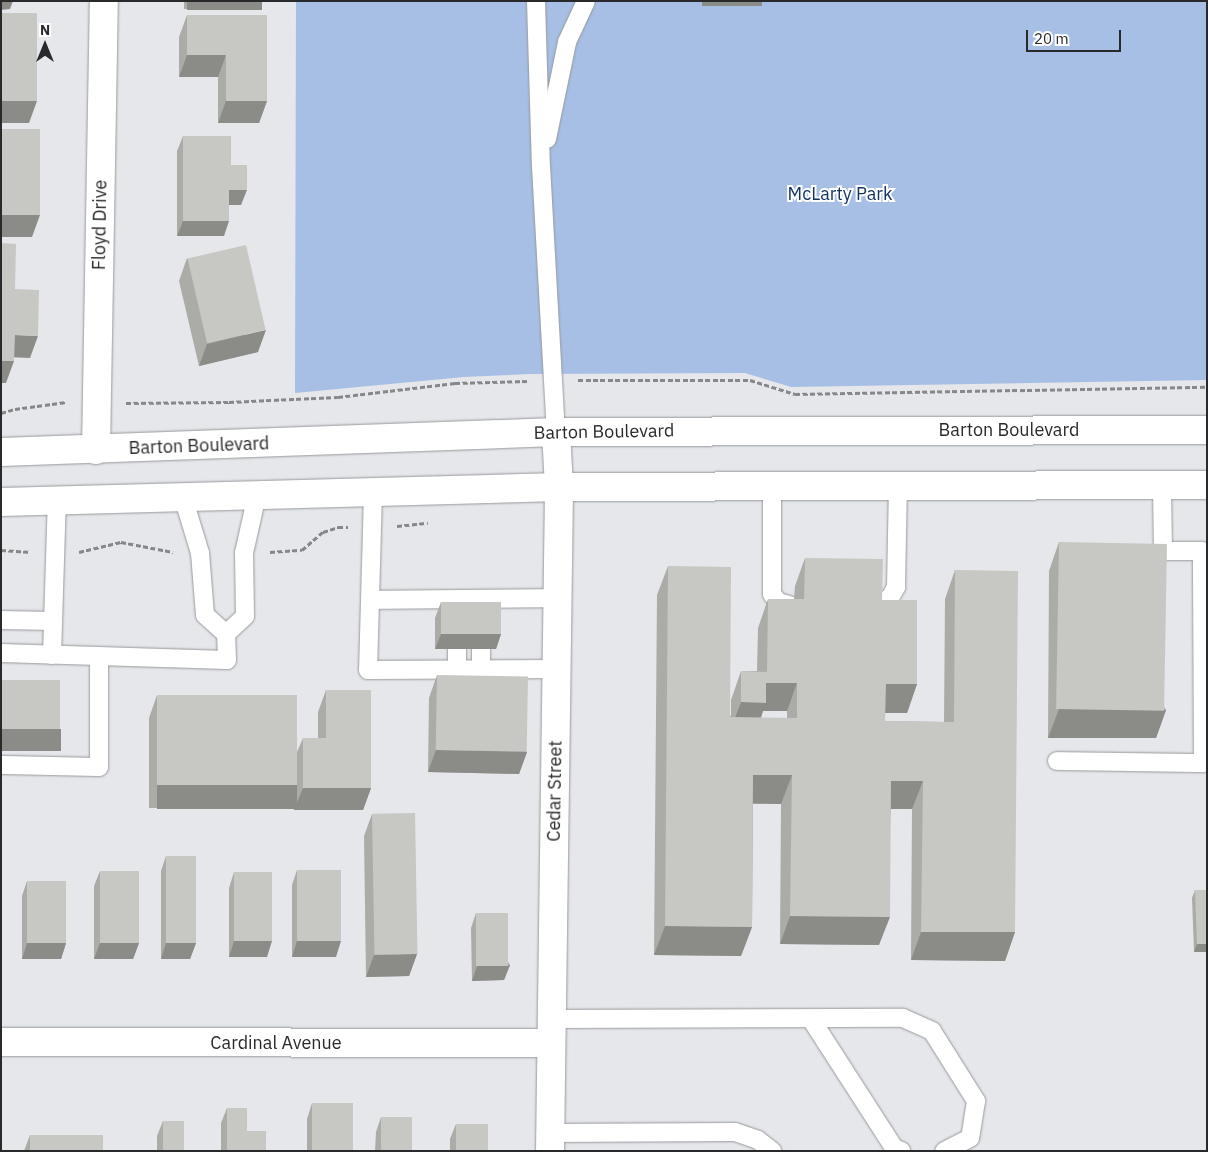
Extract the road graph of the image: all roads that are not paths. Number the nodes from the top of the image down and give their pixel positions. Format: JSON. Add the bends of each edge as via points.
{"nodes":[{"id":1,"x":104,"y":1,"type":"edge"},
{"id":2,"x":536,"y":1,"type":"edge"},
{"id":3,"x":586,"y":1,"type":"edge"},
{"id":4,"x":541,"y":166,"type":"junction"},
{"id":5,"x":1207,"y":430,"type":"edge"},
{"id":6,"x":556,"y":432,"type":"junction"},
{"id":7,"x":96,"y":450,"type":"junction"},
{"id":8,"x":1,"y":452,"type":"edge"},
{"id":9,"x":1162,"y":485,"type":"junction"},
{"id":10,"x":1207,"y":485,"type":"edge"},
{"id":11,"x":898,"y":486,"type":"junction"},
{"id":12,"x":559,"y":487,"type":"junction"},
{"id":13,"x":772,"y":487,"type":"junction"},
{"id":14,"x":373,"y":492,"type":"junction"},
{"id":15,"x":257,"y":495,"type":"junction"},
{"id":16,"x":183,"y":497,"type":"junction"},
{"id":17,"x":57,"y":500,"type":"junction"},
{"id":18,"x":1,"y":502,"type":"edge"},
{"id":19,"x":558,"y":598,"type":"junction"},
{"id":20,"x":456,"y":599,"type":"junction"},
{"id":21,"x":480,"y":599,"type":"junction"},
{"id":22,"x":370,"y":600,"type":"junction"},
{"id":23,"x":794,"y":608,"type":"edge"},
{"id":24,"x":872,"y":608,"type":"edge"},
{"id":25,"x":456,"y":618,"type":"edge"},
{"id":26,"x":480,"y":618,"type":"edge"},
{"id":27,"x":1,"y":620,"type":"edge"},
{"id":28,"x":53,"y":621,"type":"junction"},
{"id":29,"x":226,"y":634,"type":"junction"},
{"id":30,"x":457,"y":649,"type":"edge"},
{"id":31,"x":480,"y":649,"type":"edge"},
{"id":32,"x":1,"y":653,"type":"edge"},
{"id":33,"x":52,"y":655,"type":"junction"},
{"id":34,"x":100,"y":656,"type":"junction"},
{"id":35,"x":457,"y":670,"type":"junction"},
{"id":36,"x":481,"y":670,"type":"junction"},
{"id":37,"x":556,"y":670,"type":"junction"},
{"id":38,"x":1058,"y":761,"type":"dead end"},
{"id":39,"x":1,"y":765,"type":"edge"},
{"id":40,"x":811,"y":1018,"type":"junction"},
{"id":41,"x":551,"y":1031,"type":"junction"},
{"id":42,"x":1,"y":1042,"type":"edge"},
{"id":43,"x":550,"y":1142,"type":"edge"},
{"id":44,"x":772,"y":1151,"type":"edge"},
{"id":45,"x":901,"y":1151,"type":"edge"},
{"id":46,"x":944,"y":1151,"type":"edge"}],
"edges":[{"from":1,"to":7,"type":"main road","name":"Floyd Drive"},
{"from":2,"to":4,"type":"lane"},
{"from":3,"to":4,"type":"lane","via":[[567,42]]},
{"from":4,"to":6,"type":"lane"},
{"from":5,"to":6,"type":"main road","name":"Barton Boulevard"},
{"from":6,"to":7,"type":"main road","name":"Barton Boulevard"},
{"from":6,"to":12,"type":"main road","name":"Cedar Street"},
{"from":7,"to":8,"type":"main road","name":"Barton Boulevard"},
{"from":9,"to":10,"type":"main road"},
{"from":9,"to":11,"type":"main road"},
{"from":9,"to":38,"type":"lane","via":[[1163,551],[1202,551],[1203,763]]},
{"from":11,"to":13,"type":"main road"},
{"from":11,"to":24,"type":"lane","via":[[896,587],[890,598]]},
{"from":12,"to":13,"type":"main road"},
{"from":12,"to":14,"type":"main road"},
{"from":12,"to":19,"type":"main road","name":"Cedar Street"},
{"from":13,"to":23,"type":"lane","via":[[772,594],[778,602]]},
{"from":14,"to":15,"type":"main road"},
{"from":14,"to":22,"type":"lane"},
{"from":15,"to":16,"type":"main road"},
{"from":15,"to":29,"type":"lane","via":[[244,553],[245,616]]},
{"from":16,"to":17,"type":"main road"},
{"from":16,"to":29,"type":"lane","via":[[200,553],[205,615]]},
{"from":17,"to":18,"type":"main road"},
{"from":17,"to":28,"type":"lane"},
{"from":19,"to":21,"type":"lane"},
{"from":19,"to":37,"type":"main road","name":"Cedar Street"},
{"from":20,"to":21,"type":"lane"},
{"from":20,"to":22,"type":"lane"},
{"from":20,"to":25,"type":"lane"},
{"from":21,"to":26,"type":"lane"},
{"from":22,"to":35,"type":"lane","via":[[368,670]]},
{"from":27,"to":28,"type":"lane"},
{"from":28,"to":33,"type":"lane"},
{"from":29,"to":34,"type":"lane","via":[[227,660]]},
{"from":30,"to":35,"type":"lane"},
{"from":31,"to":36,"type":"lane"},
{"from":32,"to":33,"type":"lane"},
{"from":33,"to":34,"type":"lane"},
{"from":34,"to":39,"type":"lane","via":[[99,767]]},
{"from":35,"to":36,"type":"lane"},
{"from":36,"to":37,"type":"lane"},
{"from":37,"to":41,"type":"main road","name":"Cedar Street"},
{"from":40,"to":41,"type":"lane"},
{"from":40,"to":45,"type":"lane","via":[[894,1148]]},
{"from":40,"to":46,"type":"lane","via":[[903,1018],[932,1031],[976,1101],[970,1138]]},
{"from":41,"to":42,"type":"main road","name":"Cardinal Avenue"},
{"from":41,"to":43,"type":"main road","name":"Cedar Street"},
{"from":43,"to":44,"type":"lane","via":[[736,1132],[758,1140]]}]}
